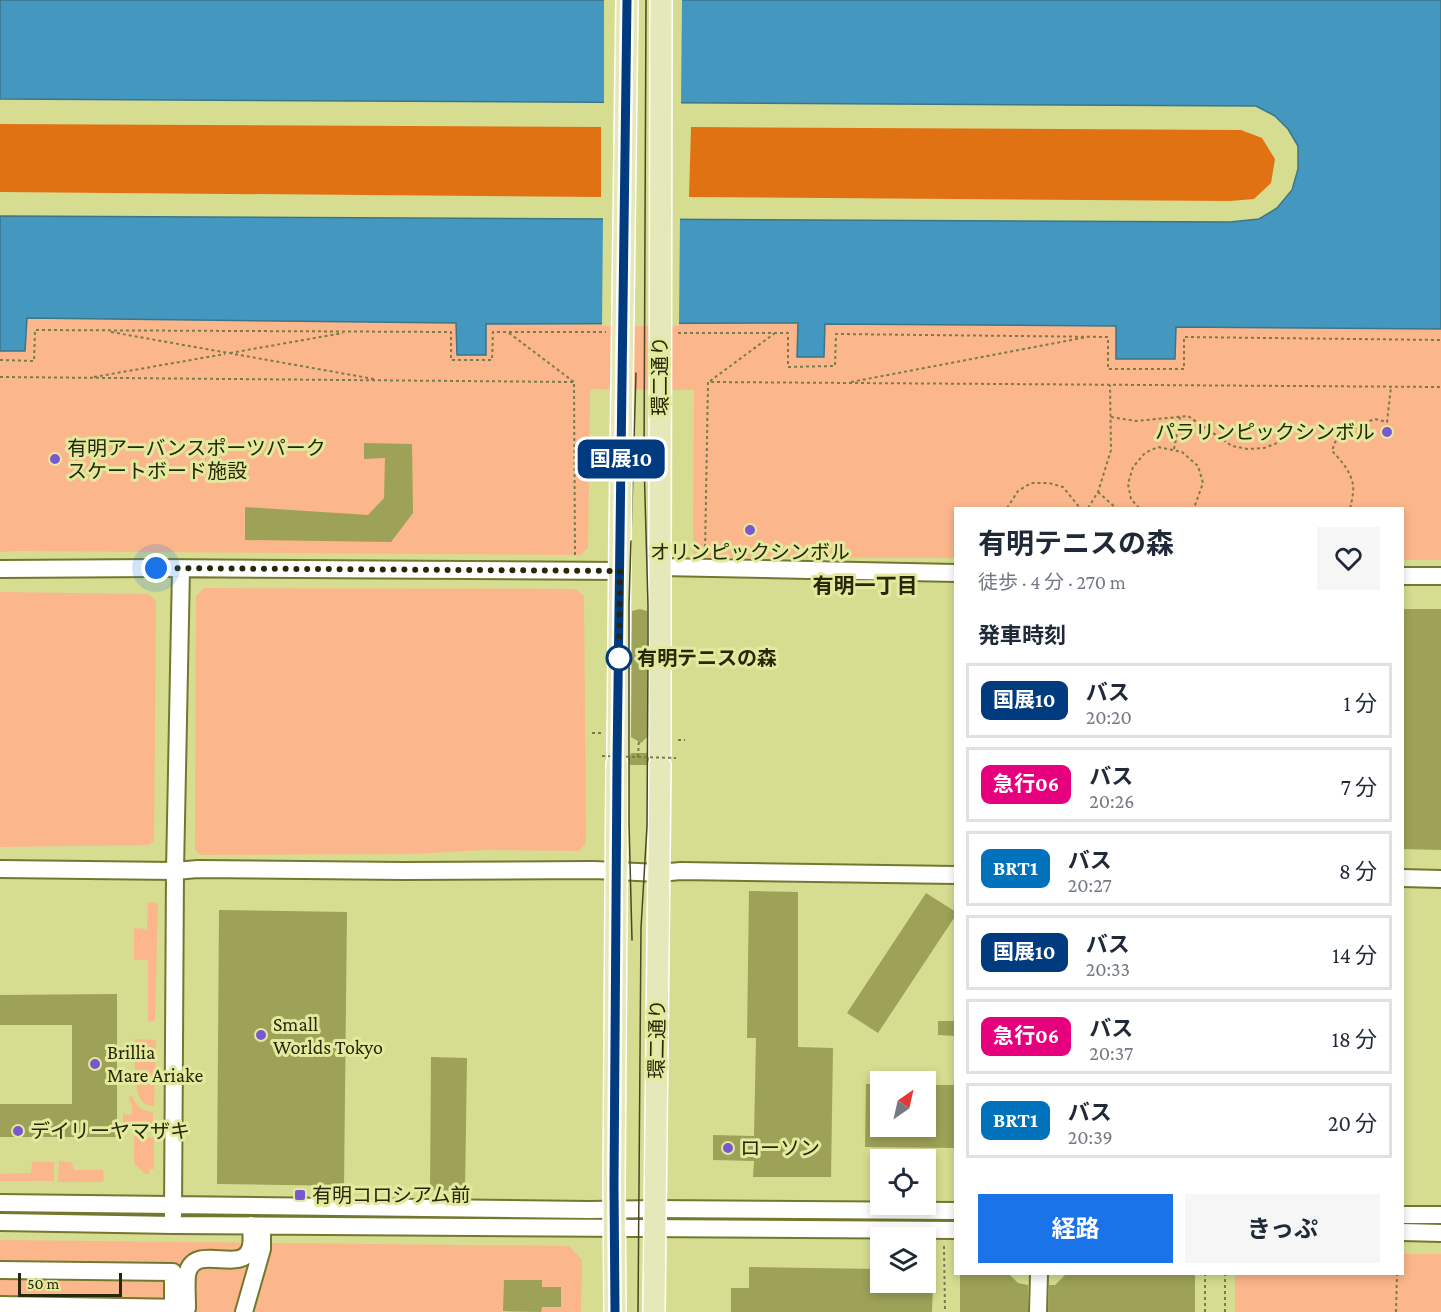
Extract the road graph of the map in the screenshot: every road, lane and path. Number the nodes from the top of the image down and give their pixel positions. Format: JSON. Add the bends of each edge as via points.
{"nodes":[{"id":1,"x":627,"y":0,"type":"edge"},
{"id":2,"x":661,"y":0,"type":"edge"},
{"id":3,"x":103,"y":331,"type":"junction"},
{"id":4,"x":349,"y":332,"type":"junction"},
{"id":5,"x":508,"y":332,"type":"junction"},
{"id":6,"x":612,"y":332,"type":"dead end"},
{"id":7,"x":671,"y":333,"type":"dead end"},
{"id":8,"x":775,"y":333,"type":"junction"},
{"id":9,"x":1093,"y":336,"type":"junction"},
{"id":10,"x":1441,"y":340,"type":"edge"},
{"id":11,"x":228,"y":353,"type":"junction"},
{"id":12,"x":0,"y":360,"type":"edge"},
{"id":13,"x":0,"y":377,"type":"edge"},
{"id":14,"x":87,"y":378,"type":"junction"},
{"id":15,"x":383,"y":381,"type":"junction"},
{"id":16,"x":574,"y":382,"type":"junction"},
{"id":17,"x":708,"y":382,"type":"junction"},
{"id":18,"x":843,"y":383,"type":"junction"},
{"id":19,"x":1110,"y":385,"type":"junction"},
{"id":20,"x":1391,"y":387,"type":"junction"},
{"id":21,"x":1441,"y":387,"type":"edge"},
{"id":22,"x":1111,"y":417,"type":"junction"},
{"id":23,"x":1180,"y":417,"type":"junction"},
{"id":24,"x":1280,"y":442,"type":"dead end"},
{"id":25,"x":1174,"y":450,"type":"junction"},
{"id":26,"x":1098,"y":492,"type":"junction"},
{"id":27,"x":1008,"y":507,"type":"edge"},
{"id":28,"x":1079,"y":507,"type":"edge"},
{"id":29,"x":1089,"y":507,"type":"edge"},
{"id":30,"x":1115,"y":507,"type":"edge"},
{"id":31,"x":1137,"y":507,"type":"edge"},
{"id":32,"x":1194,"y":507,"type":"edge"},
{"id":33,"x":1350,"y":507,"type":"edge"},
{"id":34,"x":575,"y":558,"type":"dead end"},
{"id":35,"x":705,"y":559,"type":"dead end"},
{"id":36,"x":660,"y":567,"type":"junction"},
{"id":37,"x":181,"y":568,"type":"junction"},
{"id":38,"x":0,"y":569,"type":"edge"},
{"id":39,"x":620,"y":571,"type":"junction"},
{"id":40,"x":954,"y":573,"type":"edge"},
{"id":41,"x":1404,"y":576,"type":"edge"},
{"id":42,"x":1441,"y":576,"type":"edge"},
{"id":43,"x":639,"y":739,"type":"dead end"},
{"id":44,"x":619,"y":758,"type":"junction"},
{"id":45,"x":665,"y":759,"type":"junction"},
{"id":46,"x":0,"y":869,"type":"edge"},
{"id":47,"x":175,"y":871,"type":"junction"},
{"id":48,"x":617,"y":871,"type":"junction"},
{"id":49,"x":659,"y":873,"type":"junction"},
{"id":50,"x":954,"y":875,"type":"edge"},
{"id":51,"x":1404,"y":878,"type":"edge"},
{"id":52,"x":1441,"y":879,"type":"edge"},
{"id":53,"x":0,"y":1203,"type":"edge"},
{"id":54,"x":173,"y":1205,"type":"junction"},
{"id":55,"x":954,"y":1211,"type":"edge"},
{"id":56,"x":1404,"y":1215,"type":"edge"},
{"id":57,"x":1441,"y":1215,"type":"edge"},
{"id":58,"x":655,"y":1218,"type":"junction"},
{"id":59,"x":614,"y":1219,"type":"junction"},
{"id":60,"x":0,"y":1222,"type":"edge"},
{"id":61,"x":174,"y":1226,"type":"junction"},
{"id":62,"x":257,"y":1229,"type":"junction"},
{"id":63,"x":954,"y":1230,"type":"edge"},
{"id":64,"x":1404,"y":1232,"type":"edge"},
{"id":65,"x":1441,"y":1233,"type":"edge"},
{"id":66,"x":944,"y":1246,"type":"dead end"},
{"id":67,"x":0,"y":1270,"type":"edge"},
{"id":68,"x":1039,"y":1275,"type":"edge"},
{"id":69,"x":1205,"y":1275,"type":"edge"},
{"id":70,"x":1225,"y":1275,"type":"edge"},
{"id":71,"x":1397,"y":1275,"type":"edge"},
{"id":72,"x":0,"y":1305,"type":"edge"},
{"id":73,"x":173,"y":1308,"type":"junction"},
{"id":74,"x":244,"y":1312,"type":"edge"},
{"id":75,"x":615,"y":1312,"type":"edge"},
{"id":76,"x":654,"y":1312,"type":"edge"},
{"id":77,"x":945,"y":1312,"type":"edge"},
{"id":78,"x":1038,"y":1312,"type":"edge"},
{"id":79,"x":1205,"y":1312,"type":"edge"},
{"id":80,"x":1224,"y":1312,"type":"edge"},
{"id":81,"x":1396,"y":1312,"type":"edge"}],
"edges":[{"from":1,"to":39,"type":"main road","name":"環二通り","bridge":true},
{"from":2,"to":36,"type":"main road","name":"環二通り","bridge":true},
{"from":3,"to":4,"type":"path"},
{"from":3,"to":11,"type":"path"},
{"from":3,"to":12,"type":"path","via":[[35,330],[34,361]]},
{"from":4,"to":5,"type":"path","via":[[451,332],[451,360],[492,360],[493,332]]},
{"from":4,"to":11,"type":"path"},
{"from":5,"to":6,"type":"path"},
{"from":5,"to":16,"type":"path"},
{"from":7,"to":8,"type":"path"},
{"from":8,"to":9,"type":"path","via":[[788,333],[788,367],[835,366],[836,334]]},
{"from":8,"to":17,"type":"path"},
{"from":9,"to":10,"type":"path","via":[[1108,337],[1108,369],[1184,369],[1184,337]]},
{"from":9,"to":18,"type":"path"},
{"from":11,"to":14,"type":"path"},
{"from":11,"to":15,"type":"path"},
{"from":13,"to":14,"type":"path"},
{"from":14,"to":15,"type":"path"},
{"from":15,"to":16,"type":"path"},
{"from":16,"to":34,"type":"path"},
{"from":17,"to":18,"type":"path"},
{"from":17,"to":35,"type":"path"},
{"from":18,"to":19,"type":"path"},
{"from":19,"to":20,"type":"path"},
{"from":19,"to":22,"type":"path"},
{"from":20,"to":21,"type":"path"},
{"from":20,"to":33,"type":"path","via":[[1387,422],[1375,419],[1361,424],[1335,442],[1332,451],[1341,459],[1353,484]]},
{"from":22,"to":23,"type":"path","via":[[1136,421]]},
{"from":22,"to":26,"type":"path","via":[[1111,450]]},
{"from":23,"to":24,"type":"path","via":[[1188,416],[1232,446],[1256,449]]},
{"from":23,"to":25,"type":"path"},
{"from":25,"to":31,"type":"path","via":[[1158,447],[1145,453],[1133,467],[1128,483]]},
{"from":25,"to":32,"type":"path","via":[[1198,466],[1203,483]]},
{"from":26,"to":29,"type":"path"},
{"from":26,"to":30,"type":"path"},
{"from":27,"to":28,"type":"path","via":[[1018,490],[1031,483],[1049,483],[1063,488]]},
{"from":36,"to":40,"type":"street"},
{"from":36,"to":45,"type":"main road","name":"環二通り"},
{"from":37,"to":38,"type":"street"},
{"from":37,"to":39,"type":"street"},
{"from":37,"to":47,"type":"street"},
{"from":39,"to":44,"type":"main road","name":"環二通り"},
{"from":41,"to":42,"type":"street"},
{"from":43,"to":44,"type":"path"},
{"from":44,"to":45,"type":"path","bridge":true},
{"from":44,"to":48,"type":"main road","name":"環二通り"},
{"from":45,"to":49,"type":"main road","name":"環二通り"},
{"from":46,"to":47,"type":"street"},
{"from":47,"to":48,"type":"street"},
{"from":47,"to":54,"type":"street"},
{"from":48,"to":49,"type":"street"},
{"from":48,"to":59,"type":"main road","name":"環二通り"},
{"from":49,"to":50,"type":"street"},
{"from":49,"to":58,"type":"main road","name":"環二通り"},
{"from":51,"to":52,"type":"street"},
{"from":53,"to":54,"type":"street"},
{"from":54,"to":59,"type":"street"},
{"from":54,"to":61,"type":"street"},
{"from":55,"to":58,"type":"street"},
{"from":56,"to":57,"type":"street"},
{"from":58,"to":59,"type":"street"},
{"from":58,"to":63,"type":"street"},
{"from":58,"to":76,"type":"main road","name":"環二通り"},
{"from":59,"to":62,"type":"street"},
{"from":59,"to":75,"type":"main road","name":"環二通り"},
{"from":60,"to":61,"type":"street"},
{"from":61,"to":62,"type":"street"},
{"from":62,"to":73,"type":"street","via":[[246,1255],[234,1260],[204,1258],[190,1267],[188,1308]]},
{"from":62,"to":74,"type":"street","via":[[262,1249]]},
{"from":64,"to":65,"type":"street"},
{"from":66,"to":77,"type":"path"},
{"from":67,"to":73,"type":"street","via":[[173,1272]]},
{"from":68,"to":78,"type":"street"},
{"from":69,"to":79,"type":"path"},
{"from":70,"to":80,"type":"path"},
{"from":71,"to":81,"type":"path"},
{"from":72,"to":73,"type":"street"}]}
